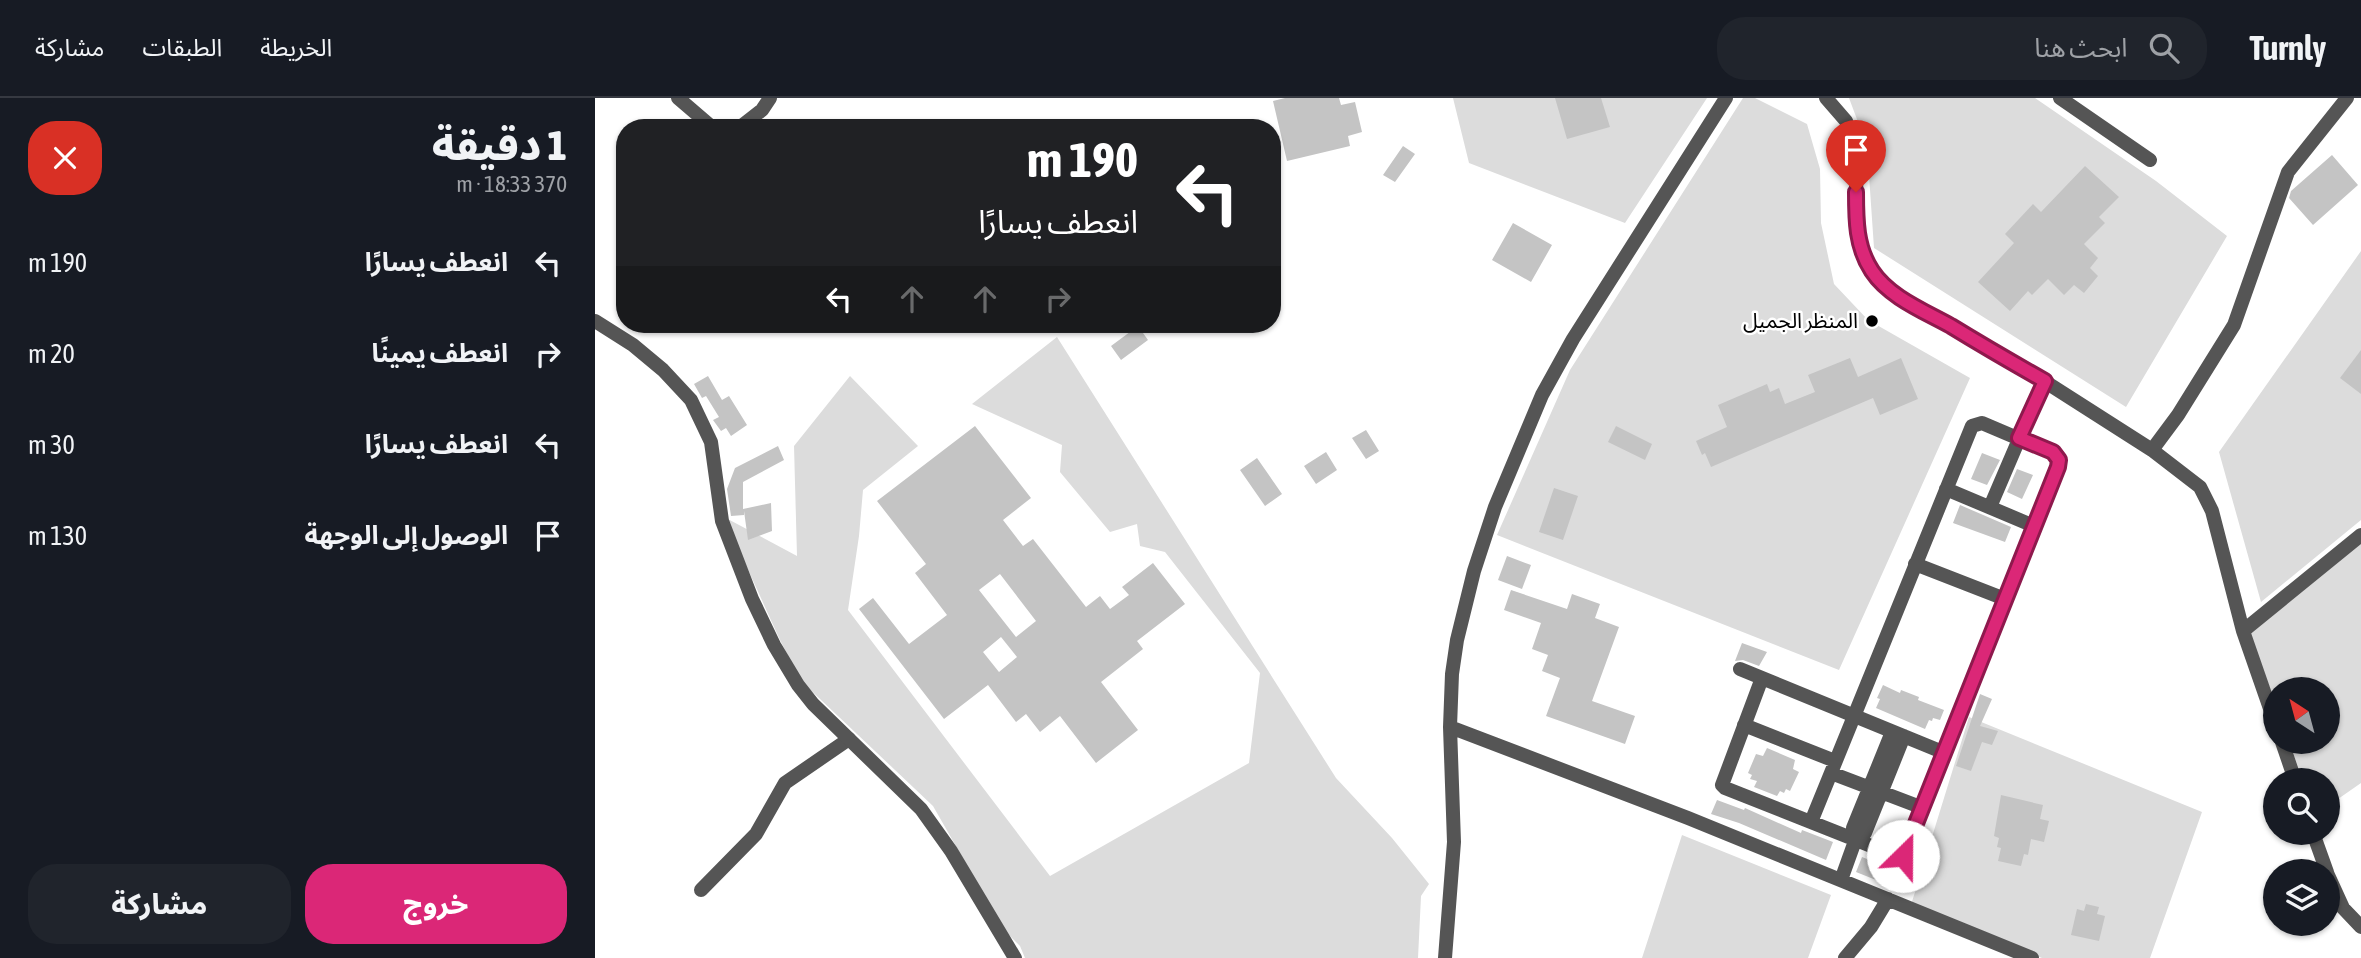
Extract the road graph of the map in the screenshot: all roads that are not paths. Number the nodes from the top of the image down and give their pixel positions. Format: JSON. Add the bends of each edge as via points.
{"nodes":[{"id":1,"x":678,"y":98,"type":"edge"},
{"id":2,"x":770,"y":98,"type":"edge"},
{"id":3,"x":1726,"y":98,"type":"edge"},
{"id":4,"x":1826,"y":98,"type":"edge"},
{"id":5,"x":2060,"y":98,"type":"edge"},
{"id":6,"x":2347,"y":98,"type":"edge"},
{"id":7,"x":702,"y":119,"type":"edge"},
{"id":8,"x":750,"y":119,"type":"edge"},
{"id":9,"x":2150,"y":160,"type":"dead end"},
{"id":10,"x":595,"y":321,"type":"edge"},
{"id":11,"x":2045,"y":381,"type":"junction"},
{"id":12,"x":2019,"y":438,"type":"junction"},
{"id":13,"x":2152,"y":450,"type":"junction"},
{"id":14,"x":1946,"y":489,"type":"junction"},
{"id":15,"x":1990,"y":507,"type":"junction"},
{"id":16,"x":2034,"y":526,"type":"junction"},
{"id":17,"x":2361,"y":535,"type":"edge"},
{"id":18,"x":1916,"y":564,"type":"junction"},
{"id":19,"x":2005,"y":598,"type":"junction"},
{"id":20,"x":2243,"y":631,"type":"junction"},
{"id":21,"x":1740,"y":669,"type":"dead end"},
{"id":22,"x":1762,"y":678,"type":"junction"},
{"id":23,"x":2263,"y":688,"type":"edge"},
{"id":24,"x":1854,"y":716,"type":"junction"},
{"id":25,"x":1744,"y":725,"type":"junction"},
{"id":26,"x":1450,"y":727,"type":"junction"},
{"id":27,"x":1898,"y":734,"type":"junction"},
{"id":28,"x":849,"y":739,"type":"junction"},
{"id":29,"x":1945,"y":753,"type":"junction"},
{"id":30,"x":1833,"y":767,"type":"junction"},
{"id":31,"x":1876,"y":790,"type":"junction"},
{"id":32,"x":1923,"y":808,"type":"junction"},
{"id":33,"x":1811,"y":822,"type":"junction"},
{"id":34,"x":1855,"y":841,"type":"junction"},
{"id":35,"x":1841,"y":880,"type":"junction"},
{"id":36,"x":701,"y":890,"type":"dead end"},
{"id":37,"x":1888,"y":899,"type":"junction"},
{"id":38,"x":2340,"y":901,"type":"edge"},
{"id":39,"x":2361,"y":928,"type":"edge"},
{"id":40,"x":1015,"y":958,"type":"edge"},
{"id":41,"x":1445,"y":958,"type":"edge"},
{"id":42,"x":1845,"y":958,"type":"edge"},
{"id":43,"x":2032,"y":958,"type":"edge"}],
"edges":[{"from":1,"to":7,"type":"street"},
{"from":2,"to":8,"type":"street"},
{"from":3,"to":26,"type":"street","via":[[1542,395],[1474,571],[1457,639]]},
{"from":4,"to":11,"type":"street","via":[[1846,121],[1852,141],[1857,232],[1862,251],[1881,283]]},
{"from":5,"to":9,"type":"street"},
{"from":6,"to":13,"type":"street","via":[[2288,172],[2234,324]]},
{"from":10,"to":28,"type":"street","via":[[663,370],[691,400],[711,442],[722,521],[752,599],[798,685]]},
{"from":11,"to":12,"type":"street"},
{"from":11,"to":13,"type":"street"},
{"from":12,"to":14,"type":"street","via":[[1982,423],[1972,426]]},
{"from":12,"to":15,"type":"street"},
{"from":12,"to":16,"type":"street","via":[[2053,452],[2059,460]]},
{"from":13,"to":20,"type":"street","via":[[2200,487],[2206,497]]},
{"from":14,"to":15,"type":"street"},
{"from":14,"to":18,"type":"street"},
{"from":15,"to":16,"type":"street"},
{"from":16,"to":19,"type":"street"},
{"from":17,"to":20,"type":"street"},
{"from":18,"to":19,"type":"street"},
{"from":18,"to":24,"type":"street"},
{"from":19,"to":29,"type":"street"},
{"from":20,"to":23,"type":"street"},
{"from":21,"to":22,"type":"street"},
{"from":22,"to":24,"type":"street"},
{"from":22,"to":25,"type":"street"},
{"from":24,"to":27,"type":"street"},
{"from":24,"to":30,"type":"street"},
{"from":25,"to":30,"type":"street"},
{"from":25,"to":33,"type":"street","via":[[1722,785]]},
{"from":26,"to":35,"type":"street"},
{"from":26,"to":41,"type":"street","via":[[1454,842]]},
{"from":27,"to":29,"type":"street"},
{"from":27,"to":31,"type":"street"},
{"from":28,"to":36,"type":"street","via":[[785,783],[756,834]]},
{"from":28,"to":40,"type":"street","via":[[921,808]]},
{"from":29,"to":32,"type":"street"},
{"from":30,"to":31,"type":"street"},
{"from":30,"to":33,"type":"street"},
{"from":31,"to":32,"type":"street"},
{"from":31,"to":34,"type":"street","via":[[1865,833]]},
{"from":32,"to":34,"type":"street","via":[[1899,858]]},
{"from":33,"to":34,"type":"street"},
{"from":34,"to":35,"type":"street"},
{"from":35,"to":37,"type":"street"},
{"from":37,"to":42,"type":"street"},
{"from":37,"to":43,"type":"street"},
{"from":38,"to":39,"type":"street"}]}
